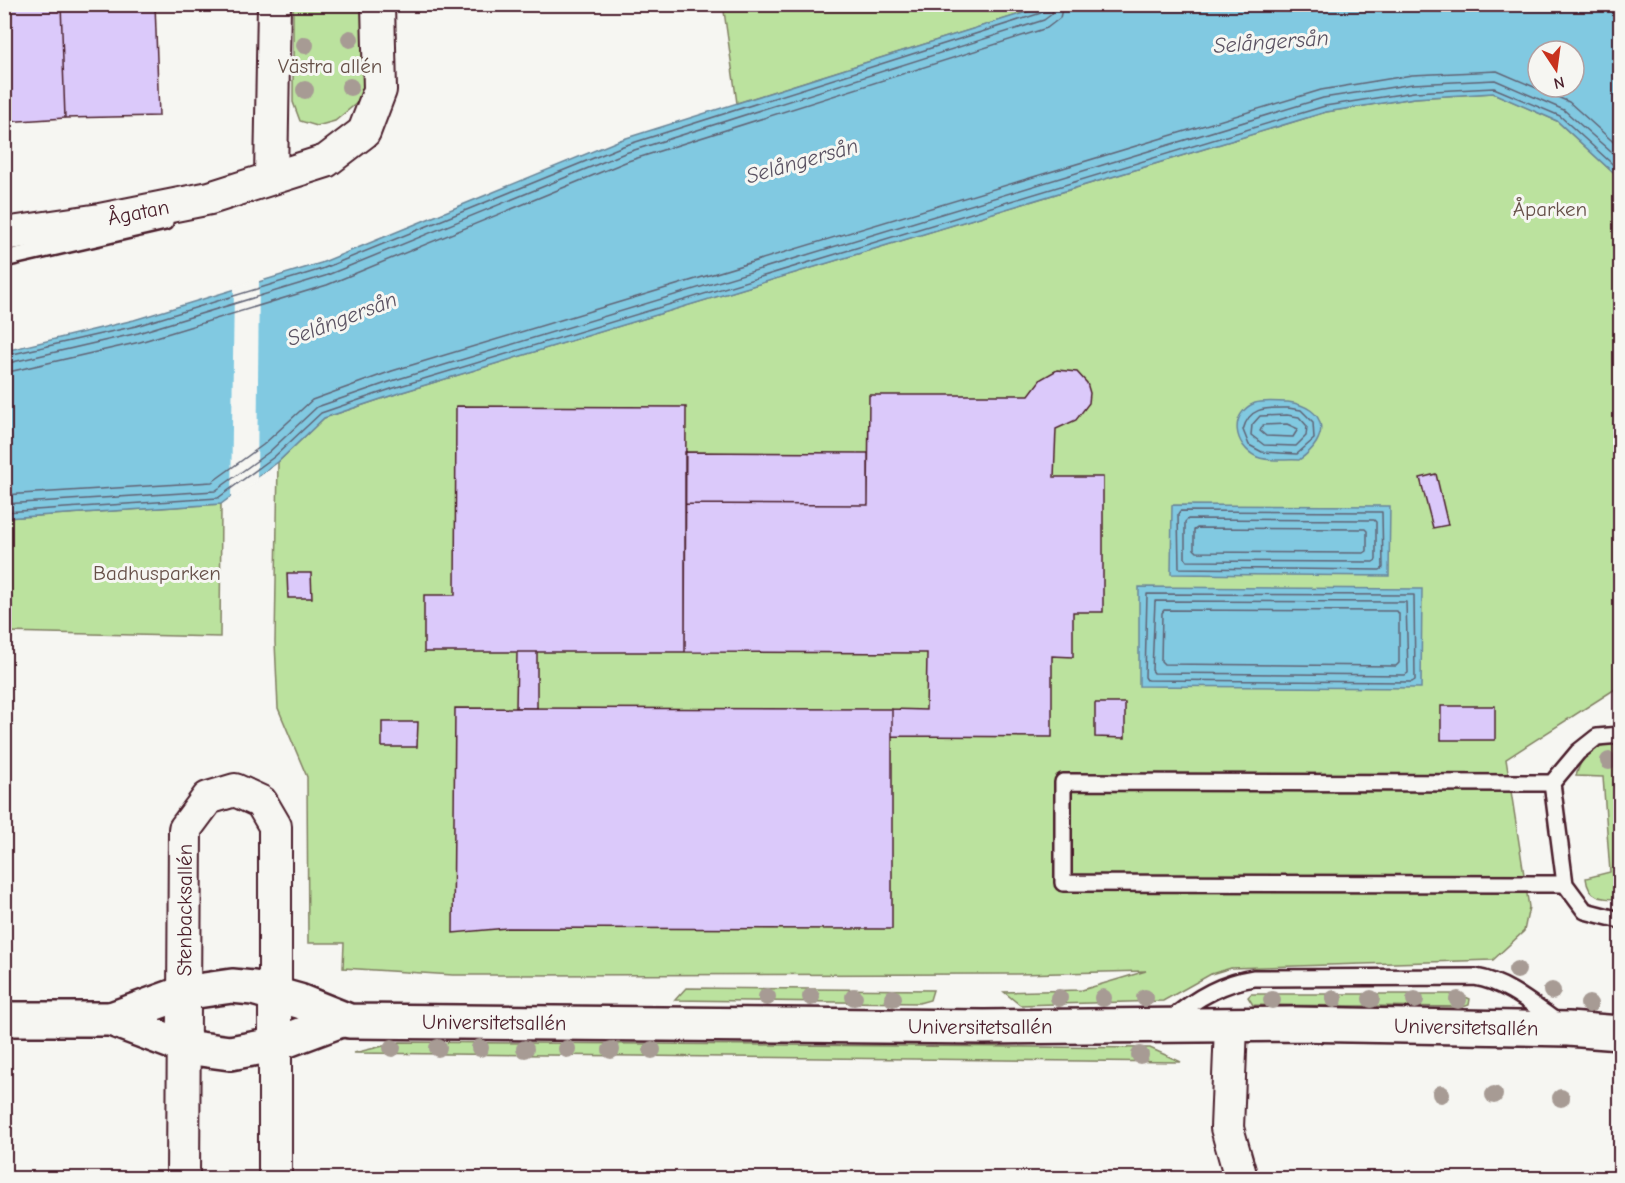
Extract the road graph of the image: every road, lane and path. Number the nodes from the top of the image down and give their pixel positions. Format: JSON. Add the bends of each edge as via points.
{"nodes":[{"id":1,"x":274,"y":4,"type":"edge"},
{"id":2,"x":378,"y":4,"type":"edge"},
{"id":3,"x":271,"y":177,"type":"junction"},
{"id":4,"x":168,"y":206,"type":"junction"},
{"id":5,"x":4,"y":234,"type":"edge"},
{"id":6,"x":4,"y":259,"type":"edge"},
{"id":7,"x":1620,"y":735,"type":"edge"},
{"id":8,"x":1552,"y":783,"type":"junction"},
{"id":9,"x":1565,"y":884,"type":"junction"},
{"id":10,"x":1620,"y":920,"type":"edge"},
{"id":11,"x":183,"y":993,"type":"junction"},
{"id":12,"x":276,"y":995,"type":"junction"},
{"id":13,"x":4,"y":1019,"type":"edge"},
{"id":14,"x":111,"y":1019,"type":"junction"},
{"id":15,"x":342,"y":1020,"type":"junction"},
{"id":16,"x":1163,"y":1026,"type":"junction"},
{"id":17,"x":1230,"y":1026,"type":"junction"},
{"id":18,"x":1568,"y":1029,"type":"junction"},
{"id":19,"x":1620,"y":1033,"type":"edge"},
{"id":20,"x":273,"y":1045,"type":"junction"},
{"id":21,"x":186,"y":1047,"type":"junction"},
{"id":22,"x":183,"y":1179,"type":"edge"},
{"id":23,"x":275,"y":1179,"type":"edge"},
{"id":24,"x":1240,"y":1179,"type":"edge"}],
"edges":[{"from":1,"to":3,"type":"street"},
{"from":2,"to":3,"type":"street","via":[[380,90],[364,132],[326,161]]},
{"from":3,"to":4,"type":"street","name":"Ågatan","via":[[210,198]]},
{"from":4,"to":5,"type":"street","name":"Ågatan"},
{"from":4,"to":6,"type":"lane","via":[[171,221]]},
{"from":7,"to":8,"type":"lane","via":[[1598,737],[1578,752]]},
{"from":8,"to":9,"type":"lane"},
{"from":8,"to":9,"type":"lane","via":[[1063,782],[1063,883]]},
{"from":9,"to":10,"type":"lane","via":[[1585,912]]},
{"from":11,"to":12,"type":"street","name":"Universitetsallén","via":[[232,986]]},
{"from":11,"to":12,"type":"street","name":"Stenbacksallén","via":[[185,829],[208,798],[235,790],[261,802],[275,826]]},
{"from":11,"to":14,"type":"street","name":"Universitetsallén"},
{"from":11,"to":21,"type":"street","name":"Stenbacksallén"},
{"from":12,"to":15,"type":"street","name":"Universitetsallén"},
{"from":12,"to":20,"type":"street","name":"Stenbacksallén"},
{"from":13,"to":14,"type":"street","name":"Universitetsallén"},
{"from":14,"to":21,"type":"street","name":"Universitetsallén"},
{"from":15,"to":16,"type":"street","name":"Universitetsallén","via":[[984,1028]]},
{"from":15,"to":20,"type":"street","name":"Universitetsallén"},
{"from":16,"to":17,"type":"street","name":"Universitetsallén"},
{"from":16,"to":18,"type":"lane","via":[[1188,1004],[1232,982],[1254,978],[1475,977],[1491,979],[1508,988]]},
{"from":17,"to":18,"type":"street","name":"Universitetsallén"},
{"from":17,"to":24,"type":"street","via":[[1227,1128]]},
{"from":18,"to":19,"type":"street","name":"Universitetsallén"},
{"from":20,"to":21,"type":"street","name":"Universitetsallén","via":[[230,1053]]},
{"from":20,"to":23,"type":"street","name":"Stenbacksallén"},
{"from":21,"to":22,"type":"street","name":"Stenbacksallén"}]}
